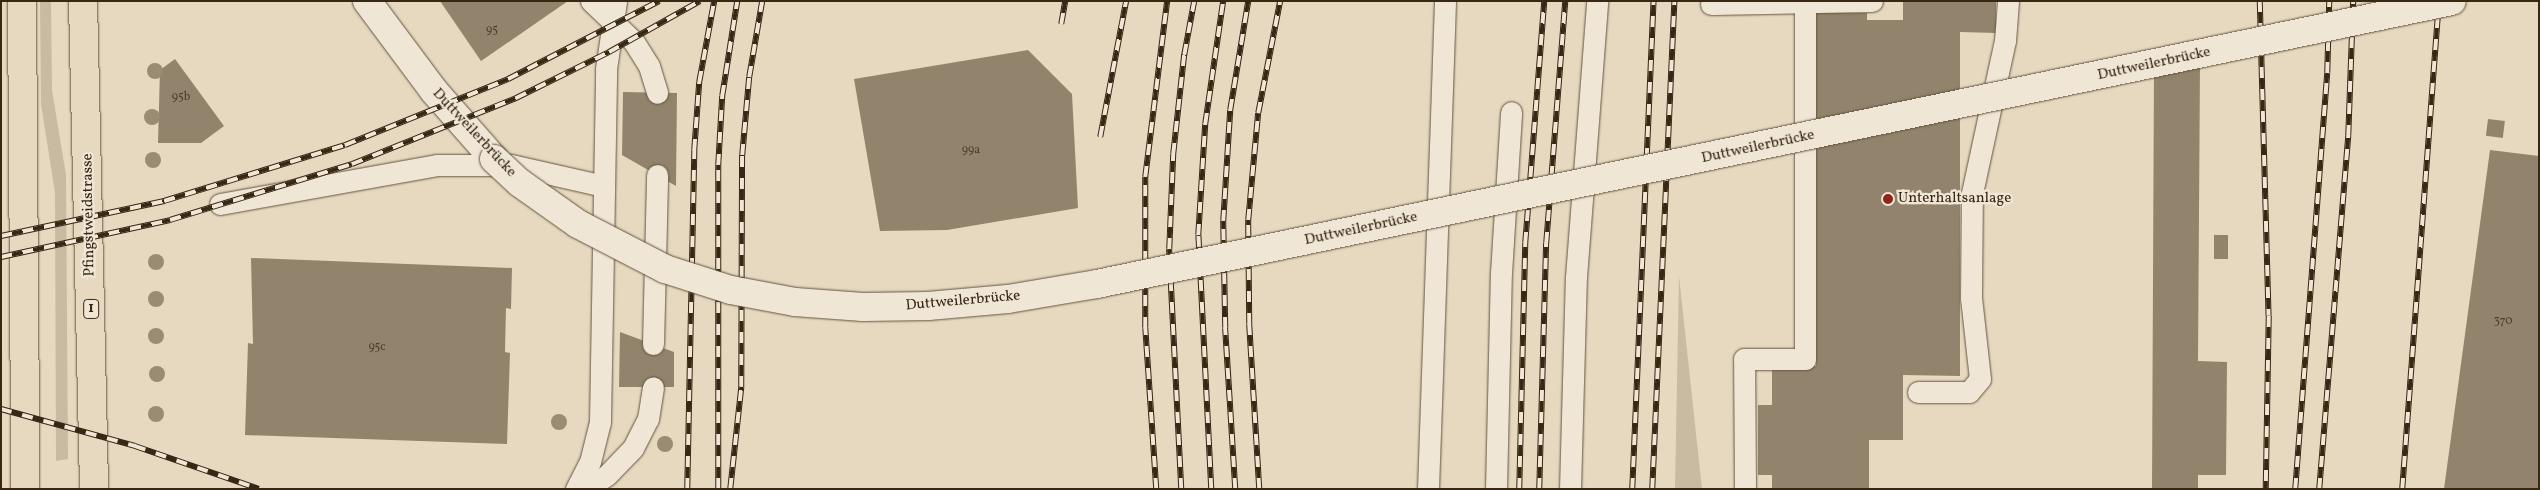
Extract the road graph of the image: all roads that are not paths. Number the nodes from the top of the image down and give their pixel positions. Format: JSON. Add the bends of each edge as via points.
{"nodes":[{"id":1,"x":22,"y":1,"type":"edge"},
{"id":2,"x":83,"y":1,"type":"edge"},
{"id":3,"x":368,"y":1,"type":"edge"},
{"id":4,"x":591,"y":1,"type":"edge"},
{"id":5,"x":1445,"y":1,"type":"edge"},
{"id":6,"x":1597,"y":1,"type":"edge"},
{"id":7,"x":1872,"y":1,"type":"edge"},
{"id":8,"x":2008,"y":1,"type":"edge"},
{"id":9,"x":2452,"y":1,"type":"edge"},
{"id":10,"x":1805,"y":2,"type":"edge"},
{"id":11,"x":1711,"y":4,"type":"dead end"},
{"id":12,"x":613,"y":11,"type":"edge"},
{"id":13,"x":657,"y":93,"type":"dead end"},
{"id":14,"x":1511,"y":112,"type":"dead end"},
{"id":15,"x":657,"y":175,"type":"dead end"},
{"id":16,"x":604,"y":186,"type":"junction"},
{"id":17,"x":220,"y":204,"type":"dead end"},
{"id":18,"x":653,"y":344,"type":"dead end"},
{"id":19,"x":653,"y":386,"type":"dead end"},
{"id":20,"x":1918,"y":392,"type":"dead end"},
{"id":21,"x":25,"y":489,"type":"edge"},
{"id":22,"x":94,"y":489,"type":"edge"},
{"id":23,"x":576,"y":489,"type":"edge"},
{"id":24,"x":587,"y":489,"type":"edge"},
{"id":25,"x":1428,"y":489,"type":"edge"},
{"id":26,"x":1496,"y":489,"type":"edge"},
{"id":27,"x":1570,"y":489,"type":"edge"},
{"id":28,"x":1745,"y":489,"type":"edge"}],
"edges":[{"from":1,"to":21,"type":"main road"},
{"from":2,"to":22,"type":"main road","name":"Pfingstweidstrasse","number":"1"},
{"from":3,"to":9,"type":"street","name":"Duttweilerbrücke","bridge":true,"via":[[434,91],[494,159],[520,183],[578,224],[656,266],[731,290],[795,302],[863,307],[928,306],[1008,299],[1097,284]]},
{"from":4,"to":12,"type":"lane"},
{"from":5,"to":25,"type":"lane"},
{"from":6,"to":27,"type":"lane","via":[[1576,277]]},
{"from":7,"to":10,"type":"lane"},
{"from":8,"to":20,"type":"lane","via":[[2005,42],[1973,179],[1971,298],[1980,379],[1969,392]]},
{"from":10,"to":11,"type":"lane"},
{"from":10,"to":28,"type":"lane","via":[[1805,359],[1744,359]]},
{"from":12,"to":13,"type":"lane","via":[[643,54]]},
{"from":12,"to":16,"type":"lane","via":[[606,69]]},
{"from":14,"to":26,"type":"lane","via":[[1502,254]]},
{"from":15,"to":18,"type":"lane"},
{"from":16,"to":17,"type":"lane","via":[[511,165],[437,165]]},
{"from":16,"to":23,"type":"lane","via":[[600,422],[590,462]]},
{"from":19,"to":24,"type":"lane","via":[[648,419],[633,448],[608,476]]}]}
